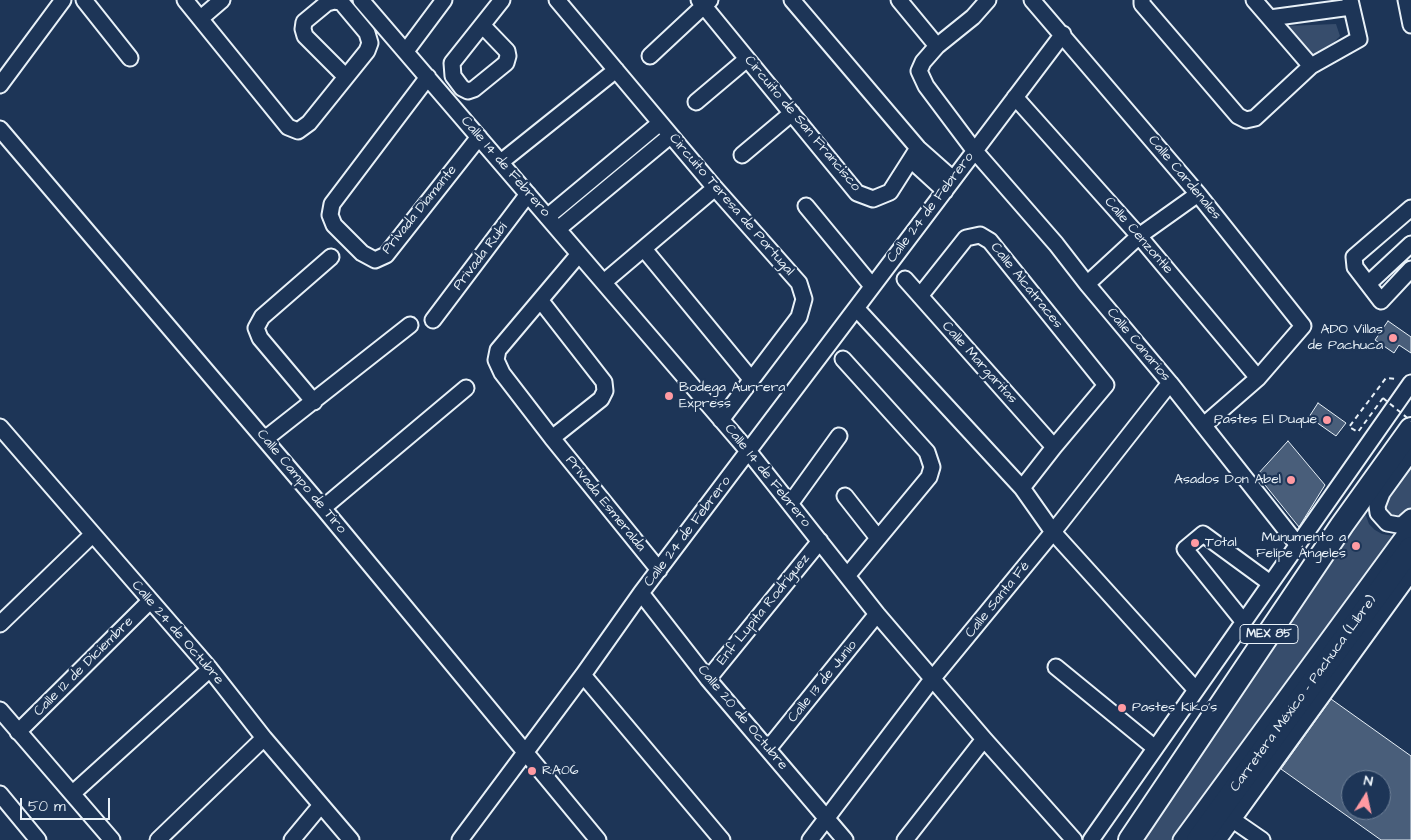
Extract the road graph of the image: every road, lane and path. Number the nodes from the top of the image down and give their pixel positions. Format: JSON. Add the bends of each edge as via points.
{"nodes":[{"id":1,"x":63,"y":0,"type":"edge"},
{"id":2,"x":84,"y":0,"type":"edge"},
{"id":3,"x":186,"y":0,"type":"edge"},
{"id":4,"x":222,"y":0,"type":"edge"},
{"id":5,"x":361,"y":0,"type":"edge"},
{"id":6,"x":444,"y":0,"type":"edge"},
{"id":7,"x":502,"y":0,"type":"edge"},
{"id":8,"x":558,"y":0,"type":"edge"},
{"id":9,"x":792,"y":0,"type":"edge"},
{"id":10,"x":898,"y":0,"type":"edge"},
{"id":11,"x":988,"y":0,"type":"edge"},
{"id":12,"x":1032,"y":0,"type":"edge"},
{"id":13,"x":1255,"y":0,"type":"edge"},
{"id":14,"x":1406,"y":0,"type":"edge"},
{"id":15,"x":334,"y":1,"type":"edge"},
{"id":16,"x":1141,"y":1,"type":"edge"},
{"id":17,"x":704,"y":2,"type":"edge"},
{"id":18,"x":1351,"y":3,"type":"edge"},
{"id":19,"x":201,"y":18,"type":"junction"},
{"id":20,"x":1270,"y":18,"type":"junction"},
{"id":21,"x":1411,"y":25,"type":"edge"},
{"id":22,"x":483,"y":26,"type":"dead end"},
{"id":23,"x":1062,"y":34,"type":"junction"},
{"id":24,"x":937,"y":46,"type":"junction"},
{"id":25,"x":406,"y":51,"type":"junction"},
{"id":26,"x":650,"y":56,"type":"dead end"},
{"id":27,"x":130,"y":58,"type":"dead end"},
{"id":28,"x":747,"y":59,"type":"junction"},
{"id":29,"x":1311,"y":66,"type":"junction"},
{"id":30,"x":616,"y":70,"type":"junction"},
{"id":31,"x":345,"y":76,"type":"junction"},
{"id":32,"x":428,"y":77,"type":"junction"},
{"id":33,"x":0,"y":85,"type":"edge"},
{"id":34,"x":1015,"y":97,"type":"junction"},
{"id":35,"x":696,"y":102,"type":"dead end"},
{"id":36,"x":792,"y":112,"type":"junction"},
{"id":37,"x":660,"y":123,"type":"junction"},
{"id":38,"x":0,"y":129,"type":"edge"},
{"id":39,"x":670,"y":136,"type":"junction"},
{"id":40,"x":479,"y":137,"type":"junction"},
{"id":41,"x":974,"y":150,"type":"junction"},
{"id":42,"x":914,"y":154,"type":"junction"},
{"id":43,"x":742,"y":155,"type":"dead end"},
{"id":44,"x":501,"y":162,"type":"junction"},
{"id":45,"x":949,"y":185,"type":"junction"},
{"id":46,"x":715,"y":188,"type":"junction"},
{"id":47,"x":528,"y":194,"type":"junction"},
{"id":48,"x":1198,"y":194,"type":"junction"},
{"id":49,"x":806,"y":206,"type":"dead end"},
{"id":50,"x":1409,"y":212,"type":"edge"},
{"id":51,"x":547,"y":217,"type":"junction"},
{"id":52,"x":558,"y":229,"type":"junction"},
{"id":53,"x":1139,"y":236,"type":"junction"},
{"id":54,"x":1411,"y":244,"type":"edge"},
{"id":55,"x":644,"y":250,"type":"junction"},
{"id":56,"x":579,"y":254,"type":"junction"},
{"id":57,"x":331,"y":257,"type":"dead end"},
{"id":58,"x":1411,"y":269,"type":"edge"},
{"id":59,"x":905,"y":279,"type":"dead end"},
{"id":60,"x":604,"y":282,"type":"junction"},
{"id":61,"x":1086,"y":284,"type":"junction"},
{"id":62,"x":1368,"y":284,"type":"junction"},
{"id":63,"x":872,"y":286,"type":"junction"},
{"id":64,"x":920,"y":296,"type":"junction"},
{"id":65,"x":541,"y":301,"type":"junction"},
{"id":66,"x":856,"y":308,"type":"junction"},
{"id":67,"x":433,"y":320,"type":"dead end"},
{"id":68,"x":410,"y":325,"type":"dead end"},
{"id":69,"x":843,"y":359,"type":"dead end"},
{"id":70,"x":1258,"y":378,"type":"junction"},
{"id":71,"x":751,"y":379,"type":"junction"},
{"id":72,"x":1407,"y":381,"type":"edge"},
{"id":73,"x":1170,"y":383,"type":"junction"},
{"id":74,"x":466,"y":388,"type":"dead end"},
{"id":75,"x":314,"y":402,"type":"junction"},
{"id":76,"x":721,"y":420,"type":"junction"},
{"id":77,"x":1411,"y":421,"type":"edge"},
{"id":78,"x":1204,"y":425,"type":"junction"},
{"id":79,"x":0,"y":427,"type":"edge"},
{"id":80,"x":1411,"y":429,"type":"edge"},
{"id":81,"x":839,"y":436,"type":"dead end"},
{"id":82,"x":552,"y":438,"type":"junction"},
{"id":83,"x":265,"y":439,"type":"junction"},
{"id":84,"x":1411,"y":440,"type":"edge"},
{"id":85,"x":1054,"y":447,"type":"junction"},
{"id":86,"x":748,"y":452,"type":"junction"},
{"id":87,"x":1411,"y":453,"type":"edge"},
{"id":88,"x":1022,"y":488,"type":"junction"},
{"id":89,"x":845,"y":496,"type":"dead end"},
{"id":90,"x":790,"y":504,"type":"junction"},
{"id":91,"x":323,"y":508,"type":"junction"},
{"id":92,"x":1411,"y":517,"type":"edge"},
{"id":93,"x":1411,"y":526,"type":"edge"},
{"id":94,"x":1053,"y":532,"type":"junction"},
{"id":95,"x":93,"y":534,"type":"junction"},
{"id":96,"x":878,"y":538,"type":"junction"},
{"id":97,"x":820,"y":542,"type":"junction"},
{"id":98,"x":1297,"y":544,"type":"junction"},
{"id":99,"x":1411,"y":548,"type":"edge"},
{"id":100,"x":659,"y":570,"type":"junction"},
{"id":101,"x":1411,"y":573,"type":"edge"},
{"id":102,"x":847,"y":576,"type":"junction"},
{"id":103,"x":1270,"y":583,"type":"junction"},
{"id":104,"x":641,"y":593,"type":"junction"},
{"id":105,"x":150,"y":601,"type":"junction"},
{"id":106,"x":877,"y":614,"type":"junction"},
{"id":107,"x":1244,"y":621,"type":"junction"},
{"id":108,"x":0,"y":624,"type":"edge"},
{"id":109,"x":1056,"y":667,"type":"dead end"},
{"id":110,"x":210,"y":669,"type":"junction"},
{"id":111,"x":583,"y":675,"type":"junction"},
{"id":112,"x":933,"y":678,"type":"junction"},
{"id":113,"x":708,"y":679,"type":"junction"},
{"id":114,"x":1196,"y":690,"type":"junction"},
{"id":115,"x":0,"y":710,"type":"edge"},
{"id":116,"x":18,"y":732,"type":"junction"},
{"id":117,"x":264,"y":738,"type":"junction"},
{"id":118,"x":984,"y":740,"type":"junction"},
{"id":119,"x":1155,"y":748,"type":"junction"},
{"id":120,"x":768,"y":749,"type":"junction"},
{"id":121,"x":524,"y":753,"type":"junction"},
{"id":122,"x":0,"y":794,"type":"edge"},
{"id":123,"x":73,"y":794,"type":"junction"},
{"id":124,"x":321,"y":805,"type":"junction"},
{"id":125,"x":826,"y":818,"type":"junction"},
{"id":126,"x":1233,"y":820,"type":"junction"},
{"id":127,"x":33,"y":838,"type":"edge"},
{"id":128,"x":112,"y":840,"type":"edge"},
{"id":129,"x":158,"y":840,"type":"edge"},
{"id":130,"x":292,"y":840,"type":"edge"},
{"id":131,"x":351,"y":840,"type":"edge"},
{"id":132,"x":460,"y":840,"type":"edge"},
{"id":133,"x":598,"y":840,"type":"edge"},
{"id":134,"x":722,"y":840,"type":"edge"},
{"id":135,"x":810,"y":840,"type":"edge"},
{"id":136,"x":845,"y":840,"type":"edge"},
{"id":137,"x":905,"y":840,"type":"edge"},
{"id":138,"x":1074,"y":840,"type":"edge"},
{"id":139,"x":1091,"y":840,"type":"edge"},
{"id":140,"x":1130,"y":840,"type":"edge"},
{"id":141,"x":1138,"y":840,"type":"edge"},
{"id":142,"x":1181,"y":840,"type":"edge"},
{"id":143,"x":1198,"y":840,"type":"edge"},
{"id":144,"x":1218,"y":840,"type":"edge"},
{"id":145,"x":1262,"y":840,"type":"edge"}],
"edges":[{"from":1,"to":33,"type":"street"},
{"from":2,"to":27,"type":"street"},
{"from":3,"to":19,"type":"street"},
{"from":4,"to":19,"type":"street"},
{"from":5,"to":25,"type":"street","name":"Calle 14 de Febrero"},
{"from":6,"to":25,"type":"street"},
{"from":7,"to":22,"type":"street"},
{"from":8,"to":30,"type":"street","name":"Circuito Teresa de Portugal"},
{"from":9,"to":42,"type":"street"},
{"from":10,"to":24,"type":"street"},
{"from":11,"to":24,"type":"street"},
{"from":12,"to":23,"type":"street","name":"Calle Cardenales"},
{"from":13,"to":20,"type":"street"},
{"from":14,"to":21,"type":"street"},
{"from":15,"to":31,"type":"street","via":[[341,2],[368,33],[370,43]]},
{"from":15,"to":31,"type":"street","via":[[304,22],[303,28],[305,36]]},
{"from":16,"to":29,"type":"street","via":[[1238,116],[1246,120],[1255,118]]},
{"from":17,"to":26,"type":"street"},
{"from":17,"to":28,"type":"street","name":"Circuito de San Francisco"},
{"from":18,"to":20,"type":"street"},
{"from":18,"to":29,"type":"street","via":[[1360,39]]},
{"from":19,"to":31,"type":"street","via":[[288,127],[298,131],[309,123]]},
{"from":20,"to":29,"type":"street"},
{"from":23,"to":34,"type":"street","name":"Calle 24 de Febrero"},
{"from":23,"to":48,"type":"street","name":"Calle Cardenales"},
{"from":24,"to":41,"type":"street","name":"Calle Canarios","via":[[919,71],[926,86]]},
{"from":25,"to":32,"type":"street","name":"Calle 14 de Febrero"},
{"from":28,"to":35,"type":"street"},
{"from":28,"to":36,"type":"street","name":"Circuito de San Francisco"},
{"from":30,"to":37,"type":"street","name":"Circuito Teresa de Portugal"},
{"from":30,"to":44,"type":"street"},
{"from":32,"to":40,"type":"street","name":"Calle 14 de Febrero"},
{"from":32,"to":40,"type":"street","name":"Privada Diamante","via":[[332,204],[330,215],[334,224],[362,254],[376,260],[386,255]]},
{"from":34,"to":41,"type":"street","name":"Calle 24 de Febrero"},
{"from":34,"to":53,"type":"street","name":"Calle Cenzontle"},
{"from":36,"to":42,"type":"street","name":"Circuito de San Francisco","via":[[857,193],[873,199],[890,192]]},
{"from":36,"to":43,"type":"street"},
{"from":37,"to":39,"type":"street","name":"Circuito Teresa de Portugal"},
{"from":37,"to":51,"type":"street"},
{"from":38,"to":83,"type":"street","name":"Calle Campo de Tiro"},
{"from":39,"to":46,"type":"street","name":"Circuito Teresa de Portugal"},
{"from":39,"to":52,"type":"street"},
{"from":40,"to":44,"type":"street","name":"Calle 14 de Febrero"},
{"from":41,"to":45,"type":"street","name":"Calle 24 de Febrero"},
{"from":41,"to":61,"type":"street","name":"Calle Canarios","via":[[1056,244]]},
{"from":42,"to":45,"type":"street"},
{"from":44,"to":47,"type":"street","name":"Calle 14 de Febrero"},
{"from":45,"to":63,"type":"street","name":"Calle 24 de Febrero"},
{"from":46,"to":55,"type":"street"},
{"from":46,"to":71,"type":"street","name":"Circuito Teresa de Portugal","via":[[799,283],[804,299],[799,317]]},
{"from":47,"to":51,"type":"street","name":"Calle 14 de Febrero"},
{"from":47,"to":67,"type":"street","name":"Privada Rubí"},
{"from":48,"to":53,"type":"street"},
{"from":48,"to":70,"type":"street","name":"Calle Cardenales","via":[[1303,326]]},
{"from":49,"to":63,"type":"street"},
{"from":50,"to":62,"type":"street","via":[[1354,257],[1355,267]]},
{"from":51,"to":52,"type":"street","name":"Calle 14 de Febrero"},
{"from":52,"to":56,"type":"street","name":"Calle 14 de Febrero"},
{"from":53,"to":61,"type":"street"},
{"from":53,"to":70,"type":"street","name":"Calle Cenzontle"},
{"from":54,"to":62,"type":"street"},
{"from":55,"to":60,"type":"street"},
{"from":55,"to":71,"type":"street"},
{"from":56,"to":60,"type":"street","name":"Calle 14 de Febrero"},
{"from":56,"to":65,"type":"street","name":"Privada Esmeralda"},
{"from":57,"to":75,"type":"street","via":[[262,317],[256,328],[260,338]]},
{"from":58,"to":62,"type":"street","via":[[1381,301]]},
{"from":59,"to":64,"type":"street","name":"Calle Margaritas"},
{"from":60,"to":76,"type":"street","name":"Calle 14 de Febrero"},
{"from":61,"to":73,"type":"street","name":"Calle Canarios"},
{"from":63,"to":66,"type":"street","name":"Calle 24 de Febrero"},
{"from":64,"to":85,"type":"street","name":"Calle Margaritas"},
{"from":64,"to":85,"type":"street","name":"Calle Alcatraces","via":[[966,238],[980,235],[990,241],[1106,385]]},
{"from":65,"to":82,"type":"street","name":"Privada Esmeralda","via":[[498,350],[496,360],[502,373]]},
{"from":65,"to":82,"type":"street","via":[[604,382],[605,391],[602,399]]},
{"from":66,"to":86,"type":"street","name":"Calle 24 de Febrero"},
{"from":66,"to":88,"type":"street"},
{"from":68,"to":75,"type":"street"},
{"from":69,"to":96,"type":"street","via":[[927,452],[932,467],[929,477]]},
{"from":70,"to":78,"type":"street"},
{"from":71,"to":76,"type":"street","name":"Circuito Teresa de Portugal"},
{"from":72,"to":77,"type":"path","bridge":true,"via":[[1386,378],[1350,427],[1358,432],[1383,398]]},
{"from":72,"to":98,"type":"street"},
{"from":73,"to":78,"type":"street","name":"Calle Canarios"},
{"from":73,"to":94,"type":"street","name":"Calle Santa Fé"},
{"from":74,"to":91,"type":"street"},
{"from":75,"to":83,"type":"street"},
{"from":76,"to":86,"type":"street","name":"Calle 14 de Febrero"},
{"from":78,"to":98,"type":"street","name":"Calle Canarios"},
{"from":79,"to":95,"type":"street","name":"Calle 24 de Octubre"},
{"from":80,"to":140,"type":"highway","number":"MEX 85","via":[[1342,525]]},
{"from":81,"to":90,"type":"street"},
{"from":82,"to":100,"type":"street","name":"Privada Esmeralda"},
{"from":83,"to":91,"type":"street","name":"Calle Campo de Tiro"},
{"from":84,"to":141,"type":"street"},
{"from":85,"to":88,"type":"street"},
{"from":86,"to":90,"type":"street","name":"Calle 14 de Febrero"},
{"from":86,"to":100,"type":"street","name":"Calle 24 de Febrero"},
{"from":87,"to":92,"type":"street","via":[[1382,493],[1377,506],[1378,513],[1387,523],[1403,524]]},
{"from":88,"to":94,"type":"street"},
{"from":89,"to":96,"type":"street"},
{"from":90,"to":97,"type":"street","name":"Calle 14 de Febrero"},
{"from":91,"to":121,"type":"street","name":"Calle Campo de Tiro"},
{"from":93,"to":142,"type":"street"},
{"from":94,"to":112,"type":"street","name":"Calle Santa Fé"},
{"from":94,"to":114,"type":"street"},
{"from":95,"to":105,"type":"street","name":"Calle 24 de Octubre"},
{"from":95,"to":108,"type":"street"},
{"from":96,"to":102,"type":"street"},
{"from":97,"to":102,"type":"street","name":"Calle 14 de Febrero"},
{"from":97,"to":113,"type":"street","name":"Enf Lupita Rodríguez"},
{"from":98,"to":103,"type":"street"},
{"from":99,"to":143,"type":"highway","name":"Carretera México - Pachuca (Libre)"},
{"from":100,"to":104,"type":"street","name":"Calle 24 de Febrero"},
{"from":101,"to":126,"type":"street"},
{"from":102,"to":106,"type":"street","name":"Calle 14 de Febrero"},
{"from":103,"to":107,"type":"street"},
{"from":103,"to":107,"type":"street","via":[[1203,534],[1185,549]]},
{"from":104,"to":111,"type":"street","name":"Calle 24 de Febrero"},
{"from":104,"to":113,"type":"street","name":"Calle 20 de Octubre"},
{"from":105,"to":110,"type":"street","name":"Calle 24 de Octubre"},
{"from":105,"to":116,"type":"street","name":"Calle 12 de Diciembre"},
{"from":106,"to":112,"type":"street","name":"Calle 14 de Febrero"},
{"from":106,"to":120,"type":"street","name":"Calle 13 de Junio"},
{"from":107,"to":114,"type":"street"},
{"from":109,"to":119,"type":"street"},
{"from":110,"to":117,"type":"street","name":"Calle 24 de Octubre"},
{"from":110,"to":123,"type":"street"},
{"from":111,"to":121,"type":"street","name":"Calle 24 de Febrero"},
{"from":111,"to":134,"type":"street"},
{"from":112,"to":118,"type":"street","name":"Calle 14 de Febrero"},
{"from":112,"to":125,"type":"street","name":"Calle Santa Fé"},
{"from":113,"to":120,"type":"street","name":"Calle 20 de Octubre"},
{"from":114,"to":119,"type":"street"},
{"from":115,"to":116,"type":"street"},
{"from":116,"to":123,"type":"street"},
{"from":117,"to":124,"type":"street","name":"Calle 24 de Octubre"},
{"from":117,"to":129,"type":"street"},
{"from":118,"to":137,"type":"street"},
{"from":118,"to":138,"type":"street","name":"Calle 14 de Febrero"},
{"from":119,"to":139,"type":"street"},
{"from":120,"to":125,"type":"street","name":"Calle 20 de Octubre"},
{"from":121,"to":132,"type":"street","name":"Calle 24 de Febrero"},
{"from":121,"to":133,"type":"street","name":"Calle Campo de Tiro"},
{"from":122,"to":127,"type":"street"},
{"from":123,"to":128,"type":"street"},
{"from":124,"to":130,"type":"street"},
{"from":124,"to":131,"type":"street","name":"Calle 24 de Octubre"},
{"from":125,"to":135,"type":"street","name":"Calle Santa Fé"},
{"from":125,"to":136,"type":"street","name":"Calle 20 de Octubre"},
{"from":126,"to":144,"type":"street"},
{"from":126,"to":145,"type":"street"}]}
